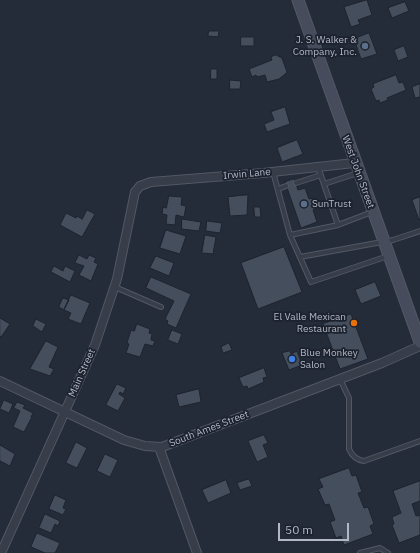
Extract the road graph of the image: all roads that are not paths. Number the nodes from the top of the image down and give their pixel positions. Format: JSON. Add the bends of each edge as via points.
{"nodes":[{"id":1,"x":298,"y":0,"type":"edge"},
{"id":2,"x":356,"y":168,"type":"junction"},
{"id":3,"x":319,"y":171,"type":"junction"},
{"id":4,"x":273,"y":172,"type":"junction"},
{"id":5,"x":296,"y":183,"type":"dead end"},
{"id":6,"x":324,"y":184,"type":"junction"},
{"id":7,"x":140,"y":186,"type":"joint"},
{"id":8,"x":286,"y":186,"type":"dead end"},
{"id":9,"x":278,"y":189,"type":"junction"},
{"id":10,"x":372,"y":212,"type":"junction"},
{"id":11,"x":338,"y":225,"type":"junction"},
{"id":12,"x":420,"y":231,"type":"edge"},
{"id":13,"x":290,"y":235,"type":"junction"},
{"id":14,"x":383,"y":241,"type":"junction"},
{"id":15,"x":388,"y":256,"type":"junction"},
{"id":16,"x":300,"y":257,"type":"junction"},
{"id":17,"x":115,"y":287,"type":"junction"},
{"id":18,"x":161,"y":306,"type":"dead end"},
{"id":19,"x":420,"y":342,"type":"edge"},
{"id":20,"x":420,"y":346,"type":"edge"},
{"id":21,"x":340,"y":379,"type":"junction"},
{"id":22,"x":0,"y":381,"type":"edge"},
{"id":23,"x":65,"y":412,"type":"junction"},
{"id":24,"x":420,"y":441,"type":"edge"},
{"id":25,"x":159,"y":447,"type":"junction"},
{"id":26,"x":2,"y":548,"type":"edge"},
{"id":27,"x":197,"y":553,"type":"edge"},
{"id":28,"x":360,"y":553,"type":"edge"},
{"id":29,"x":388,"y":553,"type":"edge"}],
"edges":[{"from":1,"to":2,"type":"main road","name":"West John Street"},
{"from":2,"to":3,"type":"street","name":"Irwin Lane"},
{"from":2,"to":6,"type":"lane"},
{"from":2,"to":10,"type":"main road","name":"West John Street"},
{"from":3,"to":4,"type":"street","name":"Irwin Lane"},
{"from":3,"to":5,"type":"lane"},
{"from":3,"to":6,"type":"lane"},
{"from":4,"to":7,"type":"street","name":"Irwin Lane","via":[[161,181]]},
{"from":4,"to":9,"type":"lane"},
{"from":6,"to":11,"type":"lane"},
{"from":7,"to":17,"type":"street","name":"Main Street","via":[[132,201]]},
{"from":8,"to":9,"type":"lane"},
{"from":9,"to":13,"type":"lane"},
{"from":10,"to":11,"type":"lane"},
{"from":10,"to":14,"type":"main road","name":"West John Street"},
{"from":11,"to":13,"type":"lane"},
{"from":12,"to":14,"type":"lane"},
{"from":13,"to":16,"type":"lane"},
{"from":14,"to":15,"type":"main road","name":"West John Street"},
{"from":14,"to":16,"type":"lane"},
{"from":15,"to":16,"type":"lane","via":[[311,282]]},
{"from":15,"to":19,"type":"main road","name":"West John Street"},
{"from":17,"to":18,"type":"lane"},
{"from":17,"to":23,"type":"street","name":"Main Street","via":[[95,345]]},
{"from":20,"to":21,"type":"street","name":"South Ames Street"},
{"from":21,"to":24,"type":"lane","via":[[349,398],[351,455],[364,461]]},
{"from":21,"to":25,"type":"street","name":"South Ames Street"},
{"from":22,"to":23,"type":"street","name":"South Ames Street"},
{"from":23,"to":25,"type":"street","name":"South Ames Street","via":[[124,440]]},
{"from":23,"to":26,"type":"street","name":"Main Street"},
{"from":25,"to":27,"type":"street"},
{"from":28,"to":29,"type":"lane","via":[[380,548]]}]}
